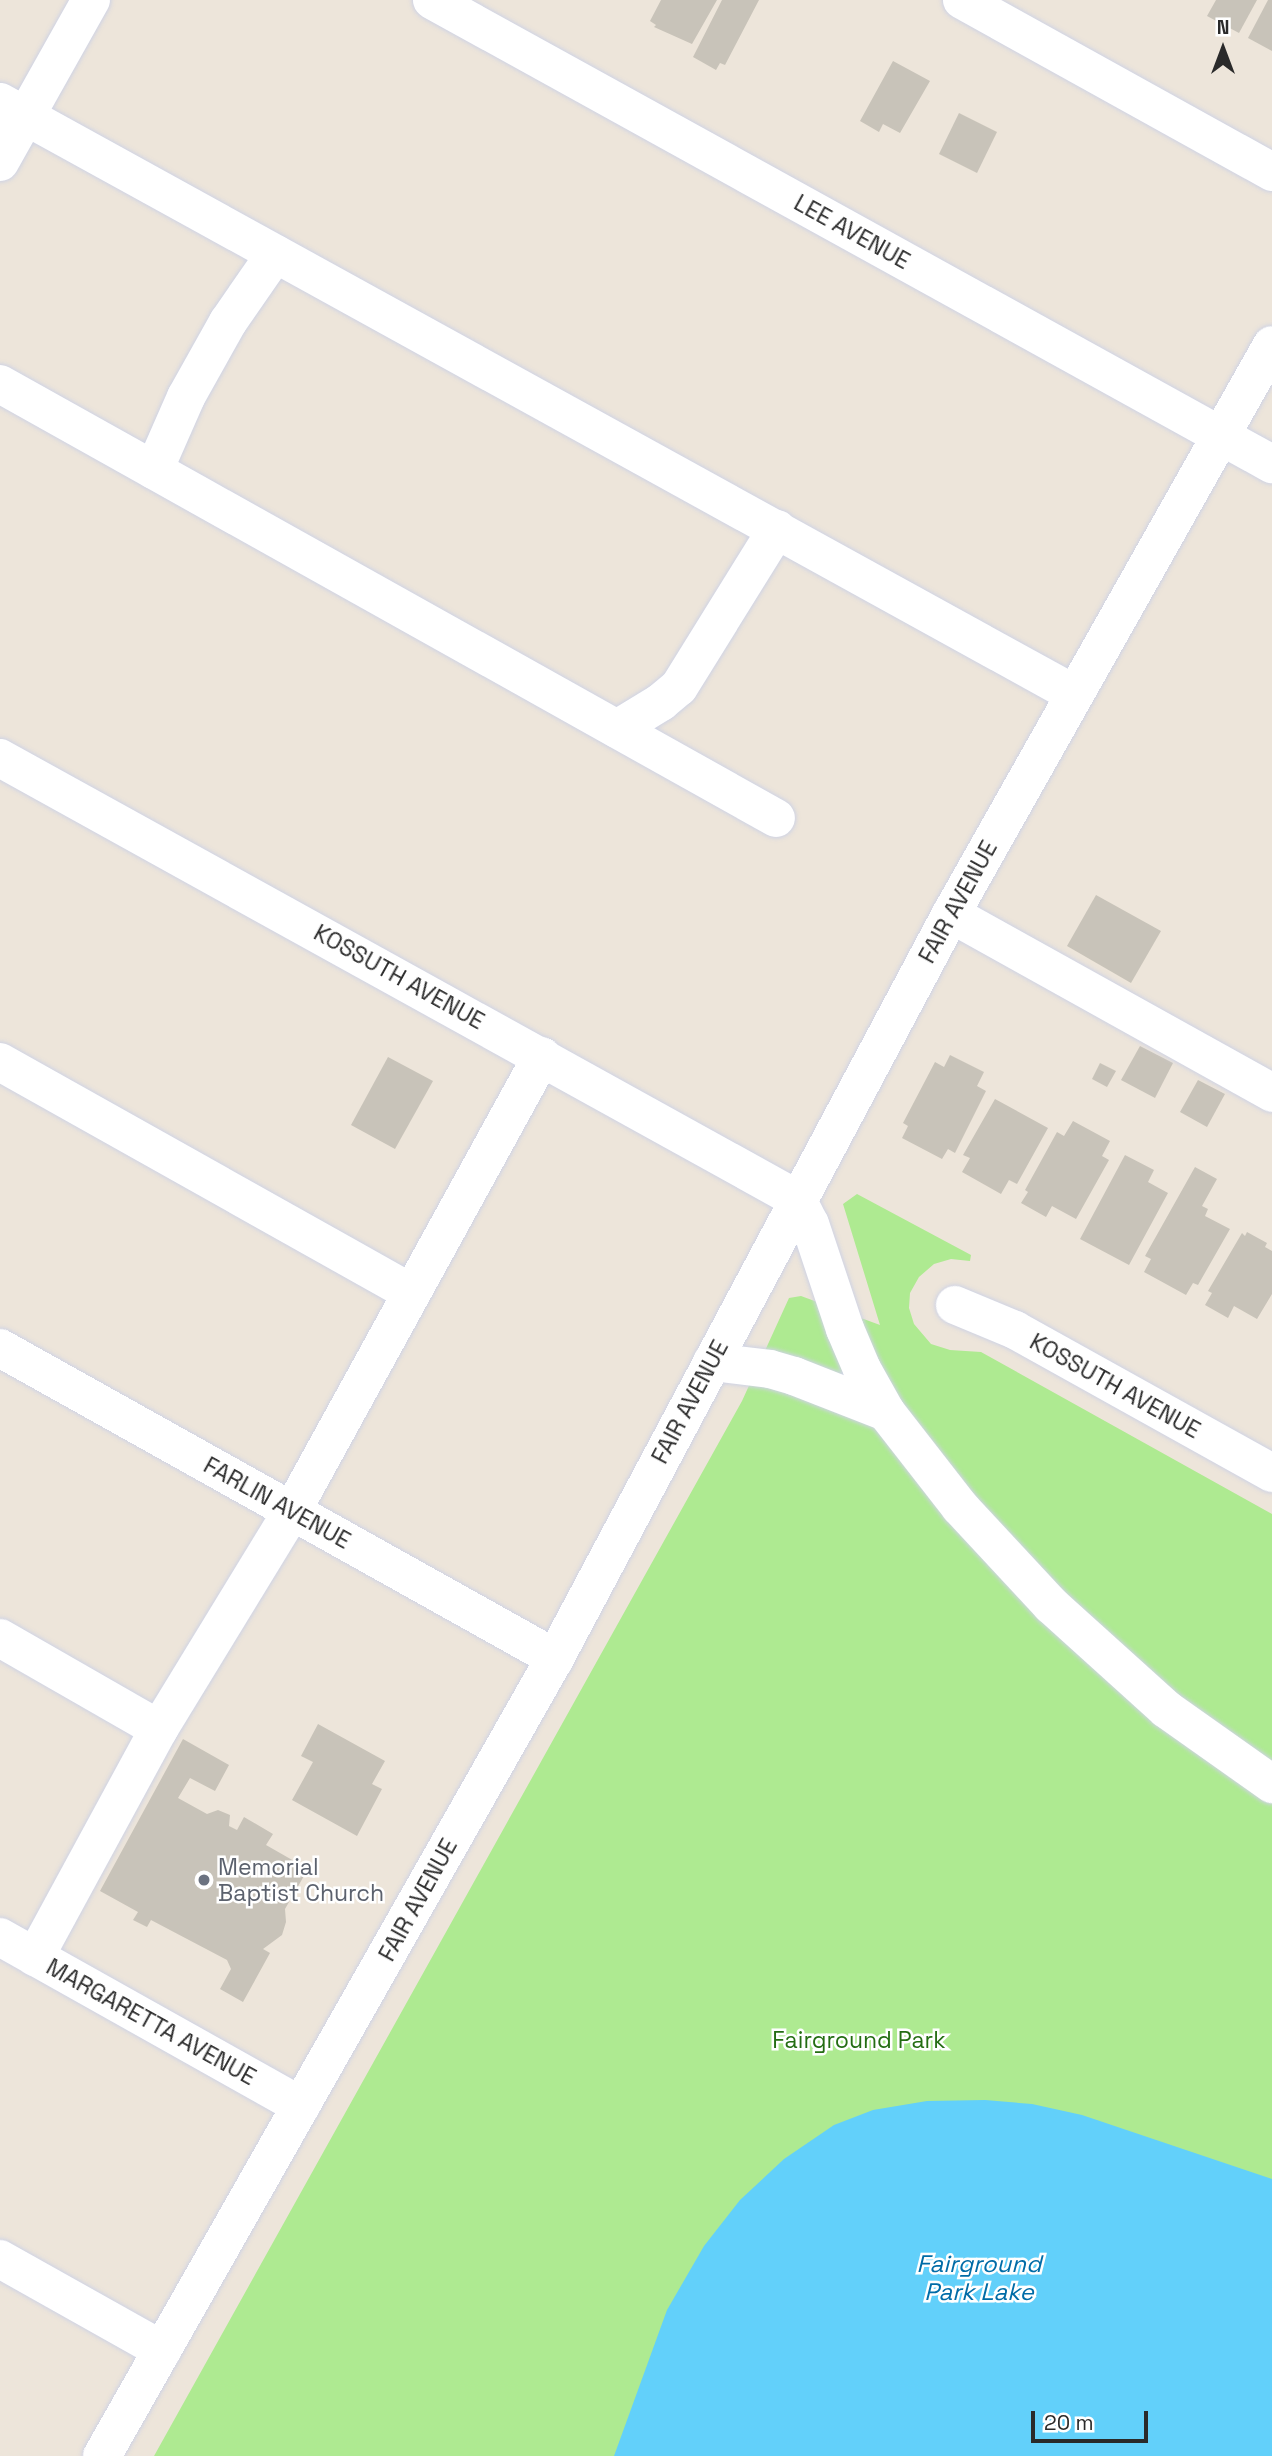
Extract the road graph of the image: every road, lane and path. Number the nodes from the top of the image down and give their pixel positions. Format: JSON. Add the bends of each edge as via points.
{"nodes":[{"id":1,"x":91,"y":0,"type":"edge"},
{"id":2,"x":432,"y":0,"type":"edge"},
{"id":3,"x":962,"y":0,"type":"edge"},
{"id":4,"x":13,"y":109,"type":"edge"},
{"id":5,"x":0,"y":162,"type":"edge"},
{"id":6,"x":1272,"y":172,"type":"edge"},
{"id":7,"x":275,"y":254,"type":"junction"},
{"id":8,"x":1272,"y":345,"type":"edge"},
{"id":9,"x":0,"y":384,"type":"edge"},
{"id":10,"x":1220,"y":436,"type":"junction"},
{"id":11,"x":1272,"y":464,"type":"edge"},
{"id":12,"x":154,"y":470,"type":"junction"},
{"id":13,"x":777,"y":529,"type":"junction"},
{"id":14,"x":1074,"y":694,"type":"junction"},
{"id":15,"x":617,"y":729,"type":"junction"},
{"id":16,"x":0,"y":758,"type":"edge"},
{"id":17,"x":776,"y":818,"type":"dead end"},
{"id":18,"x":951,"y":914,"type":"junction"},
{"id":19,"x":542,"y":1056,"type":"junction"},
{"id":20,"x":0,"y":1062,"type":"edge"},
{"id":21,"x":1272,"y":1093,"type":"edge"},
{"id":22,"x":797,"y":1199,"type":"junction"},
{"id":23,"x":412,"y":1293,"type":"junction"},
{"id":24,"x":955,"y":1305,"type":"dead end"},
{"id":25,"x":0,"y":1348,"type":"edge"},
{"id":26,"x":712,"y":1362,"type":"junction"},
{"id":27,"x":886,"y":1412,"type":"junction"},
{"id":28,"x":1272,"y":1473,"type":"edge"},
{"id":29,"x":292,"y":1511,"type":"junction"},
{"id":30,"x":0,"y":1639,"type":"edge"},
{"id":31,"x":555,"y":1658,"type":"junction"},
{"id":32,"x":159,"y":1729,"type":"junction"},
{"id":33,"x":1272,"y":1784,"type":"edge"},
{"id":34,"x":0,"y":1937,"type":"edge"},
{"id":35,"x":35,"y":1957,"type":"junction"},
{"id":36,"x":301,"y":2106,"type":"junction"},
{"id":37,"x":0,"y":2259,"type":"edge"},
{"id":38,"x":162,"y":2350,"type":"junction"},
{"id":39,"x":102,"y":2456,"type":"edge"}],
"edges":[{"from":1,"to":4,"type":"street"},
{"from":2,"to":10,"type":"street","name":"LEE AVENUE"},
{"from":3,"to":6,"type":"street"},
{"from":4,"to":5,"type":"street"},
{"from":4,"to":7,"type":"street"},
{"from":7,"to":12,"type":"street","via":[[210,354]]},
{"from":7,"to":13,"type":"street"},
{"from":8,"to":10,"type":"street","name":"FAIR AVENUE"},
{"from":9,"to":12,"type":"street"},
{"from":10,"to":11,"type":"street","name":"LEE AVENUE"},
{"from":10,"to":14,"type":"street","name":"FAIR AVENUE"},
{"from":12,"to":15,"type":"street"},
{"from":13,"to":14,"type":"street"},
{"from":13,"to":15,"type":"street","via":[[679,687]]},
{"from":14,"to":18,"type":"street","name":"FAIR AVENUE"},
{"from":15,"to":17,"type":"street"},
{"from":16,"to":19,"type":"street","name":"KOSSUTH AVENUE"},
{"from":18,"to":21,"type":"street"},
{"from":18,"to":22,"type":"street","name":"FAIR AVENUE"},
{"from":19,"to":22,"type":"street","name":"KOSSUTH AVENUE"},
{"from":19,"to":23,"type":"street"},
{"from":20,"to":23,"type":"street"},
{"from":22,"to":26,"type":"street","name":"FAIR AVENUE"},
{"from":22,"to":27,"type":"street","via":[[814,1234],[845,1329]]},
{"from":23,"to":29,"type":"street"},
{"from":24,"to":28,"type":"street","name":"KOSSUTH AVENUE","via":[[1015,1330]]},
{"from":25,"to":29,"type":"street","name":"FARLIN AVENUE"},
{"from":26,"to":27,"type":"street","via":[[771,1369]]},
{"from":26,"to":31,"type":"street","name":"FAIR AVENUE"},
{"from":27,"to":33,"type":"street","via":[[960,1507],[1051,1605],[1166,1709]]},
{"from":29,"to":31,"type":"street","name":"FARLIN AVENUE"},
{"from":29,"to":32,"type":"street"},
{"from":30,"to":32,"type":"street"},
{"from":31,"to":36,"type":"street","name":"FAIR AVENUE"},
{"from":32,"to":35,"type":"street"},
{"from":34,"to":35,"type":"street","name":"MARGARETTA AVENUE"},
{"from":35,"to":36,"type":"street","name":"MARGARETTA AVENUE"},
{"from":36,"to":38,"type":"street","name":"FAIR AVENUE"},
{"from":37,"to":38,"type":"street"},
{"from":38,"to":39,"type":"street","name":"FAIR AVENUE"}]}
